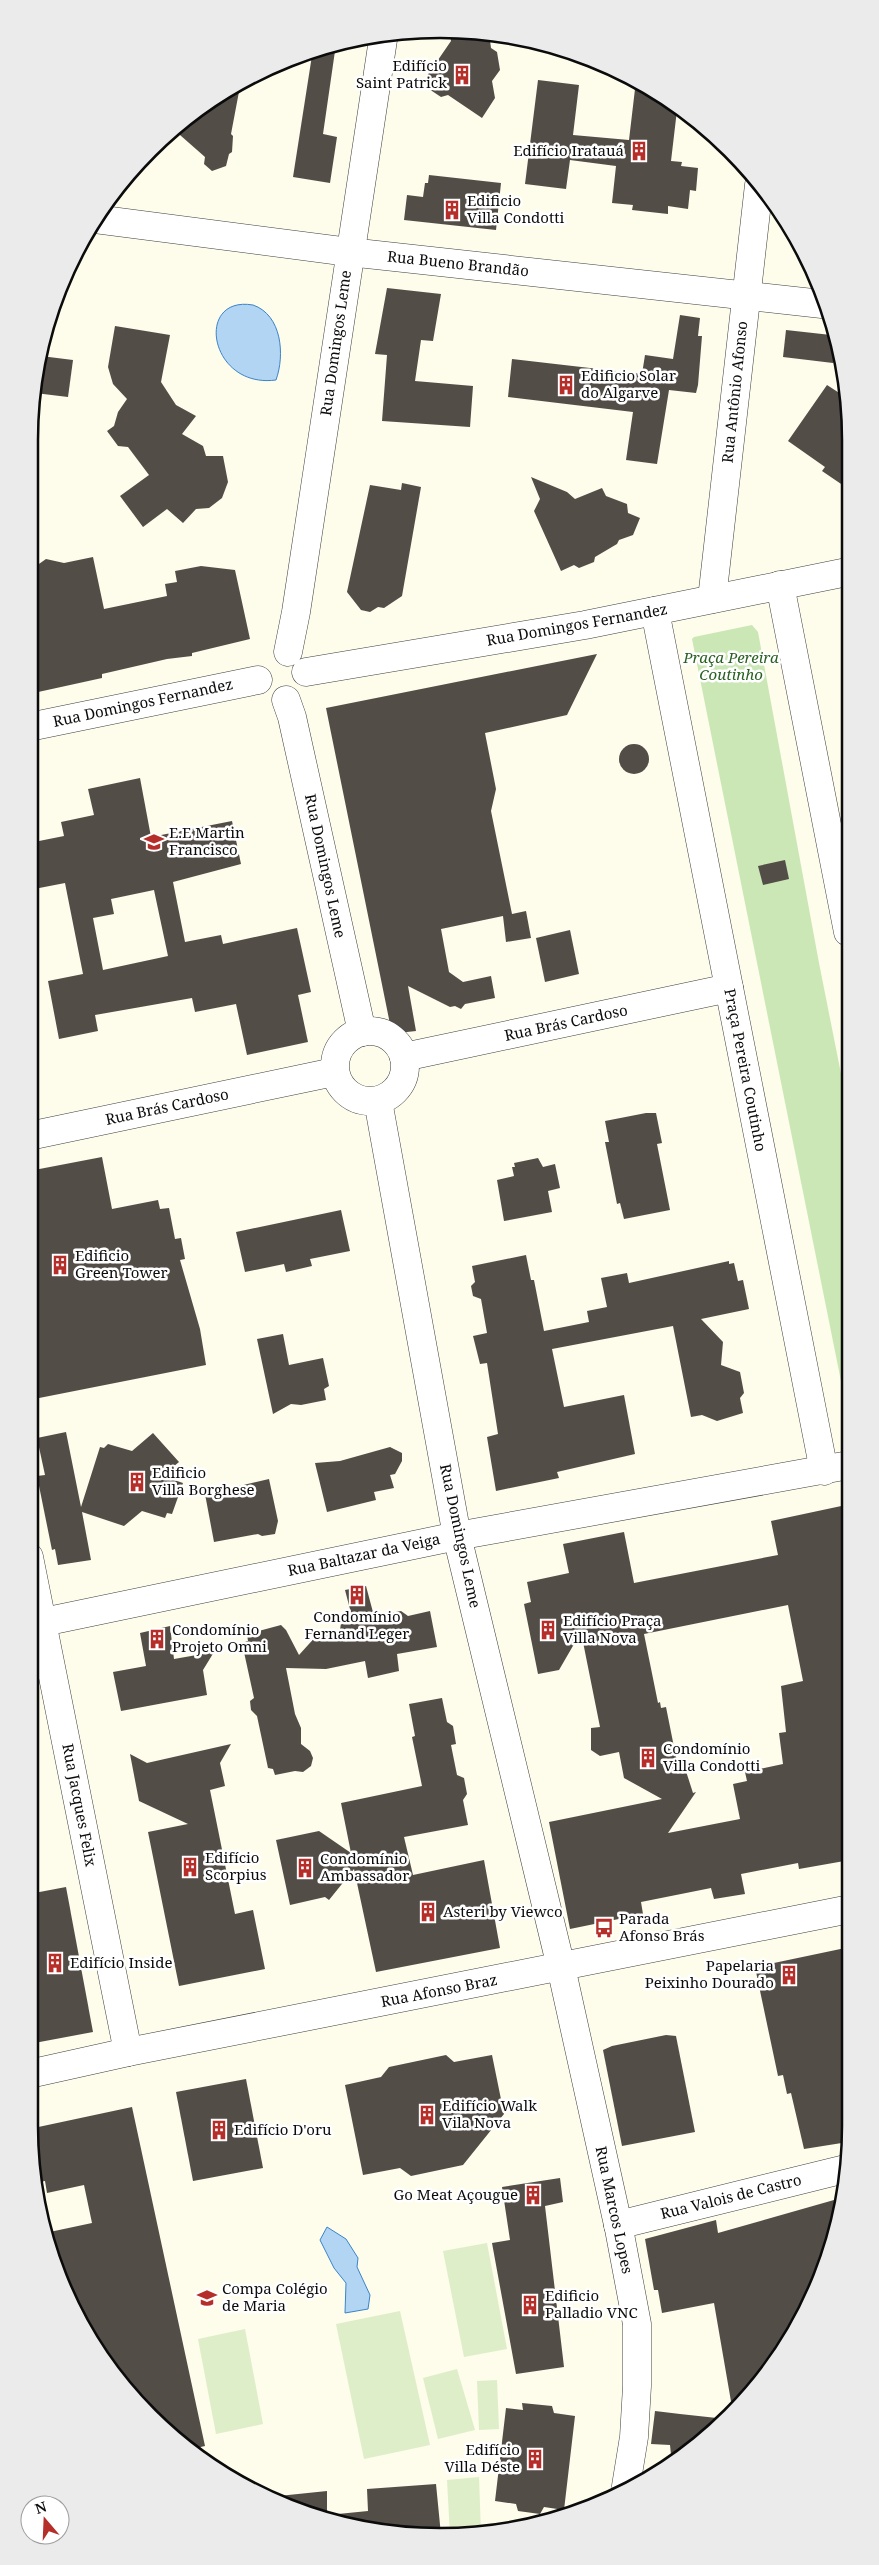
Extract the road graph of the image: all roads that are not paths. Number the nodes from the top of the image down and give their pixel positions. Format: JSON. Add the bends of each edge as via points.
{"nodes":[{"id":1,"x":383,"y":42,"type":"edge"},
{"id":2,"x":758,"y":195,"type":"edge"},
{"id":3,"x":102,"y":220,"type":"edge"},
{"id":4,"x":349,"y":252,"type":"junction"},
{"id":5,"x":745,"y":295,"type":"junction"},
{"id":6,"x":818,"y":303,"type":"edge"},
{"id":7,"x":842,"y":573,"type":"edge"},
{"id":8,"x":780,"y":585,"type":"junction"},
{"id":9,"x":712,"y":599,"type":"junction"},
{"id":10,"x":655,"y":611,"type":"junction"},
{"id":11,"x":288,"y":652,"type":"junction"},
{"id":12,"x":306,"y":672,"type":"junction"},
{"id":13,"x":258,"y":680,"type":"junction"},
{"id":14,"x":286,"y":700,"type":"junction"},
{"id":15,"x":38,"y":725,"type":"edge"},
{"id":16,"x":842,"y":901,"type":"edge"},
{"id":17,"x":729,"y":988,"type":"junction"},
{"id":18,"x":362,"y":1032,"type":"junction"},
{"id":19,"x":404,"y":1057,"type":"junction"},
{"id":20,"x":334,"y":1072,"type":"junction"},
{"id":21,"x":378,"y":1101,"type":"junction"},
{"id":22,"x":38,"y":1134,"type":"edge"},
{"id":23,"x":837,"y":1468,"type":"edge"},
{"id":24,"x":457,"y":1536,"type":"junction"},
{"id":25,"x":38,"y":1624,"type":"edge"},
{"id":26,"x":38,"y":1633,"type":"edge"},
{"id":27,"x":842,"y":1911,"type":"edge"},
{"id":28,"x":561,"y":1967,"type":"junction"},
{"id":29,"x":128,"y":2052,"type":"junction"},
{"id":30,"x":38,"y":2072,"type":"edge"},
{"id":31,"x":839,"y":2170,"type":"edge"},
{"id":32,"x":618,"y":2224,"type":"junction"},
{"id":33,"x":627,"y":2481,"type":"edge"}],
"edges":[{"from":1,"to":4,"type":"street","name":"Rua Domingos Leme"},
{"from":2,"to":5,"type":"street","name":"Rua Antônio Afonso"},
{"from":3,"to":4,"type":"street","name":"Rua Bueno Brandão"},
{"from":4,"to":5,"type":"street","name":"Rua Bueno Brandão"},
{"from":4,"to":11,"type":"street","name":"Rua Domingos Leme"},
{"from":5,"to":6,"type":"street","name":"Rua Bueno Brandão"},
{"from":5,"to":9,"type":"street","name":"Rua Antônio Afonso"},
{"from":7,"to":8,"type":"street","name":"Rua Domingos Fernandez"},
{"from":8,"to":9,"type":"street","name":"Rua Domingos Fernandez"},
{"from":8,"to":16,"type":"street"},
{"from":9,"to":10,"type":"street","name":"Rua Domingos Fernandez"},
{"from":10,"to":12,"type":"street","name":"Rua Domingos Fernandez"},
{"from":10,"to":17,"type":"street","name":"Praça Pereira Coutinho"},
{"from":11,"to":12,"type":"street","via":[[303,663]]},
{"from":11,"to":13,"type":"street","via":[[278,652],[262,662]]},
{"from":12,"to":14,"type":"street","via":[[302,690]]},
{"from":13,"to":14,"type":"street","via":[[267,696]]},
{"from":13,"to":15,"type":"street","name":"Rua Domingos Fernandez"},
{"from":14,"to":18,"type":"street","name":"Rua Domingos Leme"},
{"from":17,"to":19,"type":"street","name":"Rua Brás Cardoso"},
{"from":17,"to":23,"type":"street","name":"Praça Pereira Coutinho"},
{"from":18,"to":19,"type":"street","via":[[376,1031],[389,1036]]},
{"from":18,"to":20,"type":"street","via":[[349,1038],[340,1048],[334,1060]]},
{"from":19,"to":21,"type":"street","via":[[405,1072],[400,1085]]},
{"from":20,"to":21,"type":"street","via":[[341,1087],[351,1096],[364,1101]]},
{"from":20,"to":22,"type":"street","name":"Rua Brás Cardoso"},
{"from":21,"to":24,"type":"street","name":"Rua Domingos Leme"},
{"from":23,"to":24,"type":"street","name":"Rua Baltazar da Veiga"},
{"from":24,"to":25,"type":"street","name":"Rua Baltazar da Veiga"},
{"from":24,"to":28,"type":"street","name":"Rua Domingos Leme"},
{"from":26,"to":29,"type":"street","name":"Rua Jacques Felix"},
{"from":27,"to":28,"type":"street","name":"Rua Afonso Braz"},
{"from":28,"to":29,"type":"street","name":"Rua Afonso Braz"},
{"from":28,"to":32,"type":"street","name":"Rua Marcos Lopes"},
{"from":29,"to":30,"type":"street","name":"Rua Afonso Braz"},
{"from":31,"to":32,"type":"street","name":"Rua Valois de Castro"},
{"from":32,"to":33,"type":"street","name":"Rua Marcos Lopes","via":[[637,2324],[634,2437]]}]}
